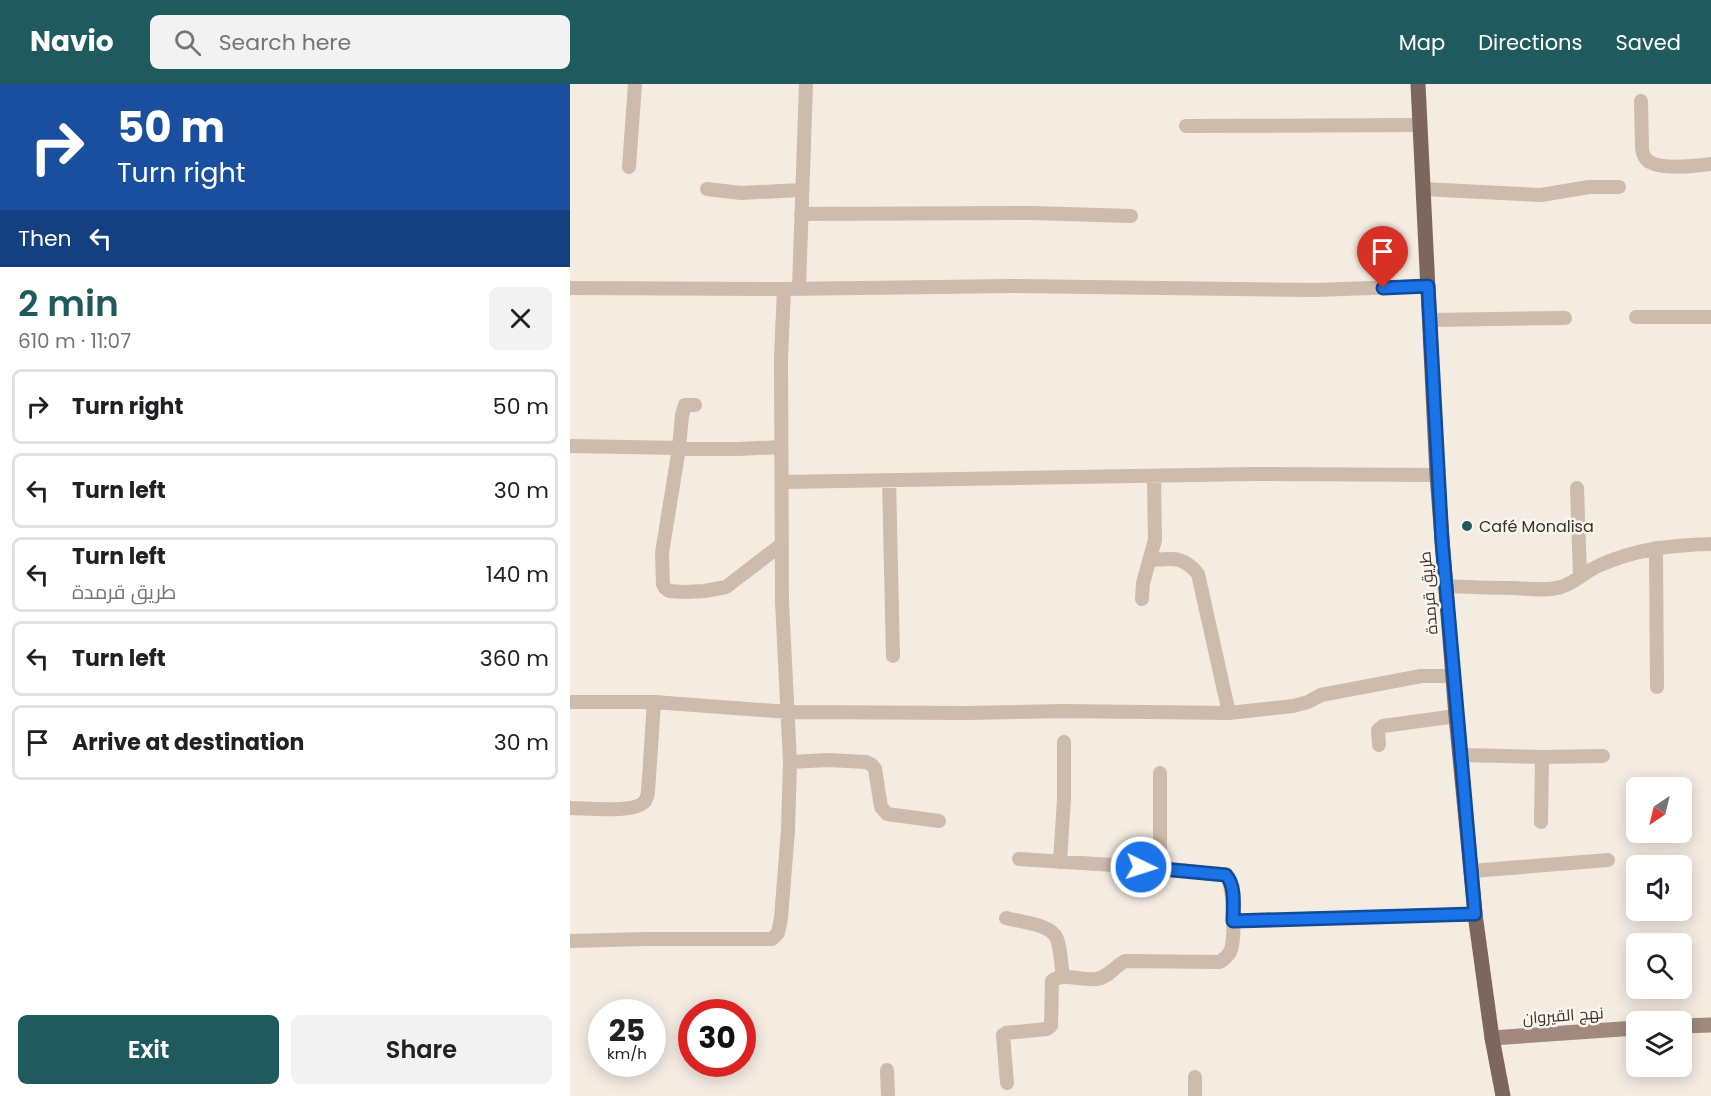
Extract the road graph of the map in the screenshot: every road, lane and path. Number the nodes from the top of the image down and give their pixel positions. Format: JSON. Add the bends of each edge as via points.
{"nodes":[{"id":1,"x":635,"y":84,"type":"edge"},
{"id":2,"x":806,"y":84,"type":"edge"},
{"id":3,"x":1418,"y":84,"type":"edge"},
{"id":4,"x":1641,"y":101,"type":"dead end"},
{"id":5,"x":1420,"y":124,"type":"junction"},
{"id":6,"x":1186,"y":126,"type":"dead end"},
{"id":7,"x":1711,"y":164,"type":"edge"},
{"id":8,"x":628,"y":167,"type":"dead end"},
{"id":9,"x":1619,"y":187,"type":"dead end"},
{"id":10,"x":707,"y":189,"type":"dead end"},
{"id":11,"x":1423,"y":189,"type":"junction"},
{"id":12,"x":801,"y":190,"type":"junction"},
{"id":13,"x":801,"y":214,"type":"junction"},
{"id":14,"x":1131,"y":216,"type":"dead end"},
{"id":15,"x":1428,"y":286,"type":"junction"},
{"id":16,"x":570,"y":288,"type":"edge"},
{"id":17,"x":799,"y":288,"type":"junction"},
{"id":18,"x":784,"y":289,"type":"junction"},
{"id":19,"x":1636,"y":317,"type":"dead end"},
{"id":20,"x":1711,"y":317,"type":"edge"},
{"id":21,"x":1565,"y":318,"type":"dead end"},
{"id":22,"x":1430,"y":320,"type":"junction"},
{"id":23,"x":695,"y":405,"type":"dead end"},
{"id":24,"x":570,"y":446,"type":"edge"},
{"id":25,"x":781,"y":447,"type":"junction"},
{"id":26,"x":679,"y":448,"type":"junction"},
{"id":27,"x":1437,"y":475,"type":"junction"},
{"id":28,"x":1154,"y":476,"type":"junction"},
{"id":29,"x":889,"y":480,"type":"junction"},
{"id":30,"x":782,"y":482,"type":"junction"},
{"id":31,"x":1577,"y":488,"type":"dead end"},
{"id":32,"x":782,"y":544,"type":"junction"},
{"id":33,"x":1711,"y":544,"type":"edge"},
{"id":34,"x":1656,"y":548,"type":"junction"},
{"id":35,"x":1149,"y":560,"type":"junction"},
{"id":36,"x":1581,"y":576,"type":"junction"},
{"id":37,"x":1445,"y":586,"type":"junction"},
{"id":38,"x":1143,"y":600,"type":"dead end"},
{"id":39,"x":893,"y":656,"type":"dead end"},
{"id":40,"x":1453,"y":676,"type":"junction"},
{"id":41,"x":1657,"y":687,"type":"dead end"},
{"id":42,"x":570,"y":702,"type":"edge"},
{"id":43,"x":654,"y":702,"type":"junction"},
{"id":44,"x":789,"y":712,"type":"junction"},
{"id":45,"x":1228,"y":713,"type":"junction"},
{"id":46,"x":1456,"y":716,"type":"junction"},
{"id":47,"x":1064,"y":742,"type":"dead end"},
{"id":48,"x":1379,"y":745,"type":"dead end"},
{"id":49,"x":1460,"y":754,"type":"junction"},
{"id":50,"x":1603,"y":756,"type":"dead end"},
{"id":51,"x":1542,"y":757,"type":"junction"},
{"id":52,"x":790,"y":762,"type":"junction"},
{"id":53,"x":1160,"y":773,"type":"dead end"},
{"id":54,"x":570,"y":808,"type":"edge"},
{"id":55,"x":939,"y":821,"type":"dead end"},
{"id":56,"x":1541,"y":822,"type":"dead end"},
{"id":57,"x":1019,"y":859,"type":"dead end"},
{"id":58,"x":1608,"y":860,"type":"dead end"},
{"id":59,"x":1060,"y":862,"type":"junction"},
{"id":60,"x":1160,"y":868,"type":"junction"},
{"id":61,"x":1472,"y":871,"type":"junction"},
{"id":62,"x":1475,"y":914,"type":"junction"},
{"id":63,"x":1006,"y":918,"type":"dead end"},
{"id":64,"x":1233,"y":921,"type":"junction"},
{"id":65,"x":570,"y":941,"type":"edge"},
{"id":66,"x":1063,"y":977,"type":"junction"},
{"id":67,"x":1711,"y":1025,"type":"edge"},
{"id":68,"x":1692,"y":1026,"type":"edge"},
{"id":69,"x":1626,"y":1029,"type":"edge"},
{"id":70,"x":1492,"y":1038,"type":"junction"},
{"id":71,"x":887,"y":1070,"type":"dead end"},
{"id":72,"x":1195,"y":1077,"type":"dead end"},
{"id":73,"x":1007,"y":1083,"type":"dead end"},
{"id":74,"x":888,"y":1096,"type":"edge"},
{"id":75,"x":1196,"y":1096,"type":"edge"},
{"id":76,"x":1503,"y":1096,"type":"edge"}],
"edges":[{"from":1,"to":8,"type":"street"},
{"from":2,"to":12,"type":"street"},
{"from":3,"to":5,"type":"main road","name":"طريق قرمدة"},
{"from":4,"to":7,"type":"street","via":[[1642,149],[1649,162]]},
{"from":5,"to":6,"type":"street"},
{"from":5,"to":11,"type":"main road","name":"طريق قرمدة"},
{"from":9,"to":11,"type":"street","via":[[1589,187],[1541,195]]},
{"from":10,"to":12,"type":"street","via":[[741,194]]},
{"from":11,"to":15,"type":"main road","name":"طريق قرمدة"},
{"from":12,"to":13,"type":"street"},
{"from":13,"to":14,"type":"street"},
{"from":13,"to":17,"type":"street"},
{"from":15,"to":17,"type":"street","via":[[1314,290]]},
{"from":15,"to":22,"type":"main road","name":"طريق قرمدة"},
{"from":16,"to":18,"type":"street"},
{"from":17,"to":18,"type":"street"},
{"from":18,"to":25,"type":"street"},
{"from":19,"to":20,"type":"street"},
{"from":21,"to":22,"type":"street"},
{"from":22,"to":27,"type":"main road","name":"طريق قرمدة"},
{"from":23,"to":26,"type":"street","via":[[685,405]]},
{"from":24,"to":26,"type":"street"},
{"from":25,"to":26,"type":"street"},
{"from":25,"to":30,"type":"street"},
{"from":26,"to":32,"type":"street","via":[[662,553],[665,588],[684,592],[726,587]]},
{"from":27,"to":28,"type":"street"},
{"from":27,"to":37,"type":"main road","name":"طريق قرمدة"},
{"from":28,"to":29,"type":"street"},
{"from":28,"to":35,"type":"street","via":[[1155,540]]},
{"from":29,"to":30,"type":"street"},
{"from":29,"to":39,"type":"street"},
{"from":30,"to":32,"type":"street"},
{"from":31,"to":36,"type":"street"},
{"from":32,"to":44,"type":"street"},
{"from":33,"to":34,"type":"street"},
{"from":34,"to":36,"type":"street","via":[[1609,562]]},
{"from":34,"to":41,"type":"street"},
{"from":35,"to":38,"type":"street"},
{"from":35,"to":45,"type":"street","via":[[1178,559],[1198,574]]},
{"from":36,"to":37,"type":"street","via":[[1551,588]]},
{"from":37,"to":40,"type":"main road","name":"طريق قرمدة"},
{"from":40,"to":45,"type":"street","via":[[1421,676],[1321,695],[1293,706]]},
{"from":40,"to":46,"type":"main road","name":"طريق قرمدة"},
{"from":42,"to":43,"type":"street"},
{"from":43,"to":44,"type":"street"},
{"from":43,"to":54,"type":"street","via":[[646,801],[626,809]]},
{"from":44,"to":45,"type":"street"},
{"from":44,"to":52,"type":"street"},
{"from":46,"to":48,"type":"street","via":[[1383,726],[1378,730]]},
{"from":46,"to":49,"type":"main road","name":"طريق قرمدة"},
{"from":47,"to":59,"type":"street"},
{"from":49,"to":51,"type":"street"},
{"from":49,"to":61,"type":"main road","name":"طريق قرمدة"},
{"from":50,"to":51,"type":"street"},
{"from":51,"to":56,"type":"street"},
{"from":52,"to":55,"type":"street","via":[[866,762],[875,769],[881,807],[887,814]]},
{"from":52,"to":65,"type":"street","via":[[781,918],[776,936]]},
{"from":53,"to":60,"type":"street"},
{"from":57,"to":59,"type":"street"},
{"from":58,"to":61,"type":"street"},
{"from":59,"to":60,"type":"street"},
{"from":60,"to":64,"type":"street","via":[[1226,875],[1230,879]]},
{"from":61,"to":62,"type":"main road","name":"طريق قرمدة"},
{"from":62,"to":64,"type":"street"},
{"from":62,"to":70,"type":"main road","name":"طريق قرمدة"},
{"from":63,"to":66,"type":"street","via":[[1054,934]]},
{"from":64,"to":66,"type":"street","via":[[1230,953],[1220,962],[1125,961],[1100,979]]},
{"from":66,"to":73,"type":"street","via":[[1052,981],[1051,1026],[1003,1035]]},
{"from":67,"to":68,"type":"street"},
{"from":69,"to":70,"type":"street","name":"نهج القيروان"},
{"from":70,"to":76,"type":"main road","name":"طريق قرمدة"},
{"from":71,"to":74,"type":"street"},
{"from":72,"to":75,"type":"street"}]}
